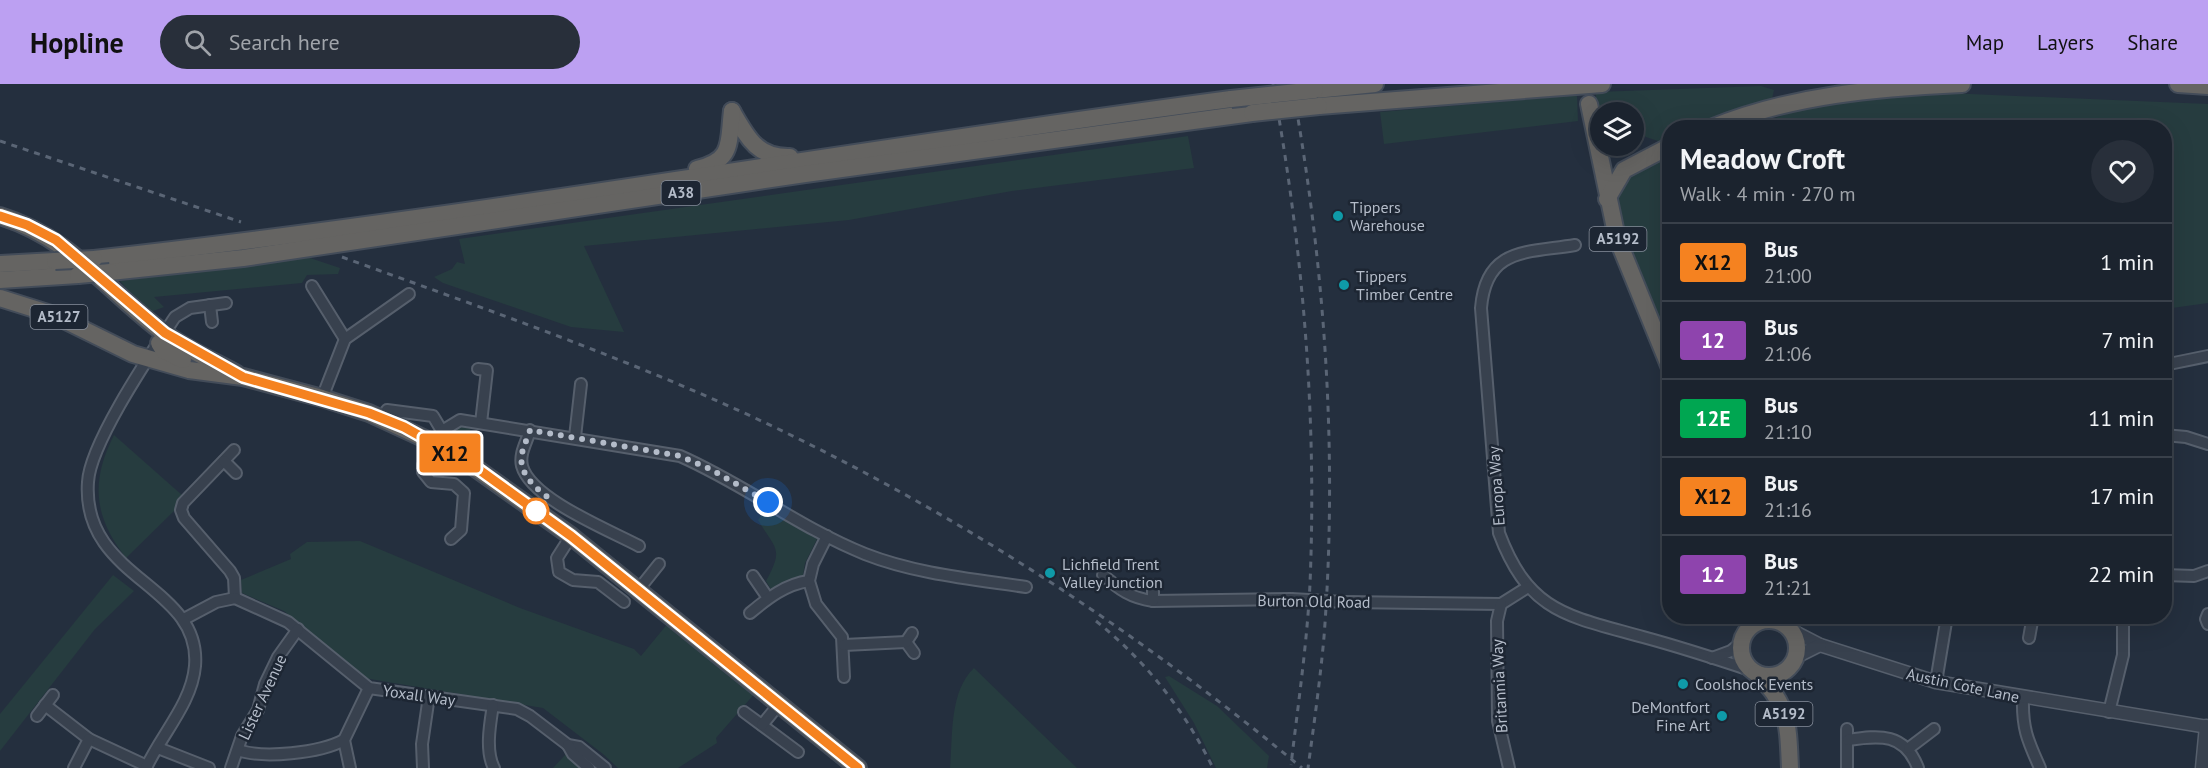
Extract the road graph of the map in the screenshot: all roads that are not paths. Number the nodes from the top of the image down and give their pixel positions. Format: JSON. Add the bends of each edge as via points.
{"nodes":[{"id":1,"x":1375,"y":84,"type":"edge"},
{"id":2,"x":1602,"y":84,"type":"edge"},
{"id":3,"x":1962,"y":84,"type":"edge"},
{"id":4,"x":2178,"y":84,"type":"edge"},
{"id":5,"x":2208,"y":86,"type":"edge"},
{"id":6,"x":1317,"y":98,"type":"junction"},
{"id":7,"x":1589,"y":104,"type":"dead end"},
{"id":8,"x":1736,"y":120,"type":"edge"},
{"id":9,"x":1662,"y":150,"type":"edge"},
{"id":10,"x":826,"y":157,"type":"junction"},
{"id":11,"x":1599,"y":161,"type":"junction"},
{"id":12,"x":1624,"y":170,"type":"junction"},
{"id":13,"x":638,"y":184,"type":"junction"},
{"id":14,"x":1607,"y":199,"type":"junction"},
{"id":15,"x":0,"y":216,"type":"edge"},
{"id":16,"x":1575,"y":246,"type":"dead end"},
{"id":17,"x":0,"y":264,"type":"edge"},
{"id":18,"x":0,"y":280,"type":"edge"},
{"id":19,"x":312,"y":286,"type":"dead end"},
{"id":20,"x":409,"y":294,"type":"dead end"},
{"id":21,"x":0,"y":298,"type":"edge"},
{"id":22,"x":225,"y":303,"type":"dead end"},
{"id":23,"x":210,"y":305,"type":"junction"},
{"id":24,"x":212,"y":322,"type":"dead end"},
{"id":25,"x":162,"y":338,"type":"junction"},
{"id":26,"x":345,"y":339,"type":"junction"},
{"id":27,"x":1662,"y":350,"type":"edge"},
{"id":28,"x":2208,"y":356,"type":"edge"},
{"id":29,"x":149,"y":358,"type":"junction"},
{"id":30,"x":2172,"y":363,"type":"edge"},
{"id":31,"x":478,"y":369,"type":"dead end"},
{"id":32,"x":211,"y":374,"type":"junction"},
{"id":33,"x":243,"y":377,"type":"junction"},
{"id":34,"x":577,"y":389,"type":"dead end"},
{"id":35,"x":322,"y":398,"type":"junction"},
{"id":36,"x":387,"y":410,"type":"dead end"},
{"id":37,"x":481,"y":423,"type":"junction"},
{"id":38,"x":530,"y":430,"type":"junction"},
{"id":39,"x":2172,"y":436,"type":"edge"},
{"id":40,"x":438,"y":437,"type":"junction"},
{"id":41,"x":575,"y":437,"type":"junction"},
{"id":42,"x":2208,"y":444,"type":"edge"},
{"id":43,"x":234,"y":450,"type":"dead end"},
{"id":44,"x":224,"y":461,"type":"junction"},
{"id":45,"x":236,"y":473,"type":"dead end"},
{"id":46,"x":571,"y":536,"type":"junction"},
{"id":47,"x":827,"y":536,"type":"junction"},
{"id":48,"x":451,"y":539,"type":"dead end"},
{"id":49,"x":639,"y":546,"type":"dead end"},
{"id":50,"x":658,"y":564,"type":"dead end"},
{"id":51,"x":2208,"y":571,"type":"edge"},
{"id":52,"x":1103,"y":575,"type":"dead end"},
{"id":53,"x":2172,"y":575,"type":"edge"},
{"id":54,"x":753,"y":576,"type":"dead end"},
{"id":55,"x":809,"y":581,"type":"junction"},
{"id":56,"x":1154,"y":585,"type":"dead end"},
{"id":57,"x":1026,"y":586,"type":"dead end"},
{"id":58,"x":1528,"y":587,"type":"junction"},
{"id":59,"x":639,"y":590,"type":"junction"},
{"id":60,"x":235,"y":598,"type":"junction"},
{"id":61,"x":768,"y":598,"type":"junction"},
{"id":62,"x":1153,"y":601,"type":"junction"},
{"id":63,"x":624,"y":602,"type":"dead end"},
{"id":64,"x":1501,"y":604,"type":"junction"},
{"id":65,"x":750,"y":613,"type":"dead end"},
{"id":66,"x":2208,"y":614,"type":"edge"},
{"id":67,"x":184,"y":619,"type":"junction"},
{"id":68,"x":1744,"y":624,"type":"edge"},
{"id":69,"x":1756,"y":624,"type":"edge"},
{"id":70,"x":1782,"y":624,"type":"edge"},
{"id":71,"x":1946,"y":624,"type":"edge"},
{"id":72,"x":2031,"y":624,"type":"edge"},
{"id":73,"x":2123,"y":624,"type":"edge"},
{"id":74,"x":2208,"y":624,"type":"edge"},
{"id":75,"x":298,"y":629,"type":"junction"},
{"id":76,"x":1789,"y":629,"type":"junction"},
{"id":77,"x":2029,"y":638,"type":"dead end"},
{"id":78,"x":1742,"y":642,"type":"junction"},
{"id":79,"x":844,"y":645,"type":"junction"},
{"id":80,"x":1820,"y":645,"type":"junction"},
{"id":81,"x":914,"y":653,"type":"dead end"},
{"id":82,"x":1711,"y":658,"type":"junction"},
{"id":83,"x":1792,"y":662,"type":"junction"},
{"id":84,"x":1755,"y":672,"type":"junction"},
{"id":85,"x":844,"y":677,"type":"dead end"},
{"id":86,"x":1936,"y":682,"type":"junction"},
{"id":87,"x":369,"y":688,"type":"junction"},
{"id":88,"x":53,"y":694,"type":"dead end"},
{"id":89,"x":429,"y":696,"type":"junction"},
{"id":90,"x":2023,"y":698,"type":"junction"},
{"id":91,"x":780,"y":704,"type":"junction"},
{"id":92,"x":45,"y":705,"type":"junction"},
{"id":93,"x":494,"y":705,"type":"junction"},
{"id":94,"x":744,"y":712,"type":"dead end"},
{"id":95,"x":2109,"y":712,"type":"junction"},
{"id":96,"x":37,"y":716,"type":"dead end"},
{"id":97,"x":762,"y":725,"type":"junction"},
{"id":98,"x":2207,"y":726,"type":"edge"},
{"id":99,"x":1934,"y":729,"type":"dead end"},
{"id":100,"x":89,"y":739,"type":"junction"},
{"id":101,"x":344,"y":740,"type":"junction"},
{"id":102,"x":568,"y":745,"type":"junction"},
{"id":103,"x":796,"y":747,"type":"dead end"},
{"id":104,"x":158,"y":748,"type":"junction"},
{"id":105,"x":1909,"y":748,"type":"junction"},
{"id":106,"x":238,"y":750,"type":"junction"},
{"id":107,"x":1790,"y":766,"type":"edge"},
{"id":108,"x":146,"y":767,"type":"edge"},
{"id":109,"x":74,"y":768,"type":"edge"},
{"id":110,"x":209,"y":768,"type":"edge"},
{"id":111,"x":231,"y":768,"type":"edge"},
{"id":112,"x":350,"y":768,"type":"edge"},
{"id":113,"x":423,"y":768,"type":"edge"},
{"id":114,"x":494,"y":768,"type":"edge"},
{"id":115,"x":589,"y":768,"type":"edge"},
{"id":116,"x":605,"y":768,"type":"edge"},
{"id":117,"x":858,"y":768,"type":"edge"},
{"id":118,"x":1509,"y":768,"type":"edge"},
{"id":119,"x":1847,"y":768,"type":"edge"},
{"id":120,"x":1918,"y":768,"type":"edge"},
{"id":121,"x":2040,"y":768,"type":"edge"},
{"id":122,"x":2202,"y":768,"type":"edge"}],
"edges":[{"from":1,"to":6,"type":"highway","number":"A38"},
{"from":2,"to":6,"type":"highway","number":"A38"},
{"from":3,"to":8,"type":"highway","via":[[1834,94],[1792,102]]},
{"from":4,"to":5,"type":"highway"},
{"from":6,"to":10,"type":"highway","number":"A38","bridge":true,"via":[[1231,99]]},
{"from":6,"to":18,"type":"highway","number":"A38","bridge":true,"via":[[1252,113],[805,174],[243,258]]},
{"from":7,"to":11,"type":"highway","number":"A5192"},
{"from":9,"to":12,"type":"highway"},
{"from":10,"to":13,"type":"highway","number":"A38"},
{"from":10,"to":13,"type":"highway","via":[[763,153],[746,137],[732,111],[727,153],[718,161]]},
{"from":11,"to":12,"type":"highway"},
{"from":11,"to":14,"type":"highway","number":"A5192"},
{"from":12,"to":14,"type":"highway"},
{"from":13,"to":17,"type":"highway","number":"A38","bridge":true,"via":[[225,244],[93,259]]},
{"from":14,"to":27,"type":"highway","number":"A5192","via":[[1617,238]]},
{"from":15,"to":25,"type":"highway","number":"A5127","via":[[27,225],[68,249]]},
{"from":16,"to":58,"type":"street","name":"Europa Way","via":[[1511,255],[1494,268],[1482,293],[1499,533],[1512,566]]},
{"from":19,"to":26,"type":"street"},
{"from":20,"to":26,"type":"street"},
{"from":21,"to":29,"type":"highway","number":"A5127","via":[[54,315]]},
{"from":22,"to":23,"type":"street"},
{"from":23,"to":24,"type":"street"},
{"from":23,"to":25,"type":"street","via":[[182,311]]},
{"from":25,"to":29,"type":"street"},
{"from":25,"to":32,"type":"highway","via":[[164,351]]},
{"from":25,"to":33,"type":"highway","number":"A5127"},
{"from":26,"to":35,"type":"street"},
{"from":28,"to":30,"type":"street"},
{"from":29,"to":32,"type":"highway","number":"A5127"},
{"from":29,"to":67,"type":"street","via":[[92,462],[89,504],[94,523],[115,558]]},
{"from":31,"to":37,"type":"street","via":[[487,370]]},
{"from":32,"to":33,"type":"highway","number":"A5127"},
{"from":33,"to":35,"type":"highway","number":"A5127"},
{"from":34,"to":41,"type":"street"},
{"from":35,"to":40,"type":"highway","number":"A5127"},
{"from":36,"to":40,"type":"street","via":[[433,416]]},
{"from":37,"to":38,"type":"street"},
{"from":37,"to":40,"type":"street","via":[[460,420]]},
{"from":38,"to":41,"type":"street"},
{"from":38,"to":49,"type":"street","via":[[521,457],[532,484],[623,544]]},
{"from":39,"to":42,"type":"street"},
{"from":40,"to":46,"type":"highway","number":"A5127"},
{"from":40,"to":48,"type":"street","via":[[424,459],[423,472],[431,482],[454,484],[464,493],[464,532]]},
{"from":41,"to":47,"type":"street","via":[[680,456]]},
{"from":43,"to":44,"type":"street"},
{"from":44,"to":45,"type":"street"},
{"from":44,"to":60,"type":"street","via":[[183,503],[181,510],[230,571]]},
{"from":46,"to":59,"type":"highway","number":"A5127"},
{"from":46,"to":63,"type":"street","via":[[557,558],[559,572],[573,580],[598,582],[611,598]]},
{"from":47,"to":55,"type":"street"},
{"from":47,"to":57,"type":"street","via":[[903,568]]},
{"from":50,"to":59,"type":"street"},
{"from":51,"to":53,"type":"street","via":[[2194,576]]},
{"from":52,"to":62,"type":"street","name":"Burton Old Road","via":[[1120,591]]},
{"from":54,"to":61,"type":"street"},
{"from":55,"to":61,"type":"street"},
{"from":55,"to":79,"type":"street","via":[[816,604],[838,630]]},
{"from":56,"to":62,"type":"street"},
{"from":58,"to":64,"type":"street"},
{"from":58,"to":82,"type":"street","name":"Europa Way","via":[[1546,603],[1581,621]]},
{"from":59,"to":91,"type":"highway","number":"A5127"},
{"from":60,"to":67,"type":"street","via":[[216,602]]},
{"from":60,"to":75,"type":"street","name":"Yoxall Way"},
{"from":61,"to":65,"type":"street"},
{"from":62,"to":64,"type":"street","name":"Burton Old Road","bridge":true,"via":[[1291,599]]},
{"from":64,"to":118,"type":"street","name":"Britannia Way","via":[[1497,621],[1498,721]]},
{"from":66,"to":74,"type":"street"},
{"from":67,"to":104,"type":"street","via":[[195,648],[192,684]]},
{"from":68,"to":78,"type":"highway"},
{"from":69,"to":78,"type":"highway"},
{"from":70,"to":76,"type":"highway"},
{"from":71,"to":86,"type":"street"},
{"from":72,"to":77,"type":"street"},
{"from":73,"to":95,"type":"street","via":[[2123,655]]},
{"from":75,"to":87,"type":"street","name":"Yoxall Way"},
{"from":75,"to":106,"type":"street","name":"Lister Avenue","via":[[278,657]]},
{"from":76,"to":80,"type":"street","name":"Austin Cote Lane"},
{"from":76,"to":83,"type":"highway","via":[[1796,642]]},
{"from":78,"to":82,"type":"street"},
{"from":78,"to":84,"type":"highway","via":[[1743,659]]},
{"from":79,"to":81,"type":"street","via":[[909,637]]},
{"from":79,"to":85,"type":"street"},
{"from":80,"to":83,"type":"street"},
{"from":80,"to":86,"type":"street","name":"Austin Cote Lane"},
{"from":82,"to":84,"type":"street","name":"Europa Way"},
{"from":83,"to":84,"type":"highway","via":[[1774,676]]},
{"from":83,"to":107,"type":"highway","number":"A5192","via":[[1787,693]]},
{"from":84,"to":107,"type":"highway","number":"A5192","via":[[1775,691],[1783,709]]},
{"from":86,"to":90,"type":"street","name":"Austin Cote Lane"},
{"from":87,"to":89,"type":"street","name":"Yoxall Way"},
{"from":87,"to":101,"type":"street"},
{"from":88,"to":92,"type":"street"},
{"from":89,"to":93,"type":"street","name":"Yoxall Way"},
{"from":89,"to":113,"type":"street"},
{"from":90,"to":95,"type":"street","name":"Austin Cote Lane"},
{"from":90,"to":121,"type":"street","via":[[2026,738]]},
{"from":91,"to":97,"type":"street"},
{"from":91,"to":117,"type":"highway","number":"A5127"},
{"from":92,"to":96,"type":"street"},
{"from":92,"to":100,"type":"street"},
{"from":93,"to":102,"type":"street","name":"Yoxall Way","via":[[530,716]]},
{"from":93,"to":114,"type":"street","via":[[490,761]]},
{"from":94,"to":97,"type":"street"},
{"from":95,"to":98,"type":"street","name":"Austin Cote Lane"},
{"from":97,"to":103,"type":"street"},
{"from":98,"to":122,"type":"street"},
{"from":99,"to":105,"type":"street","via":[[1927,741]]},
{"from":100,"to":108,"type":"street"},
{"from":100,"to":109,"type":"street"},
{"from":101,"to":106,"type":"street","via":[[284,753]]},
{"from":101,"to":112,"type":"street"},
{"from":102,"to":115,"type":"street","name":"Yoxall Way"},
{"from":102,"to":116,"type":"street","name":"Yoxall Way","via":[[579,747]]},
{"from":104,"to":108,"type":"street"},
{"from":104,"to":110,"type":"street"},
{"from":105,"to":119,"type":"street","via":[[1886,738],[1847,734]]},
{"from":105,"to":120,"type":"street"},
{"from":106,"to":111,"type":"street","name":"Lister Avenue"}]}
